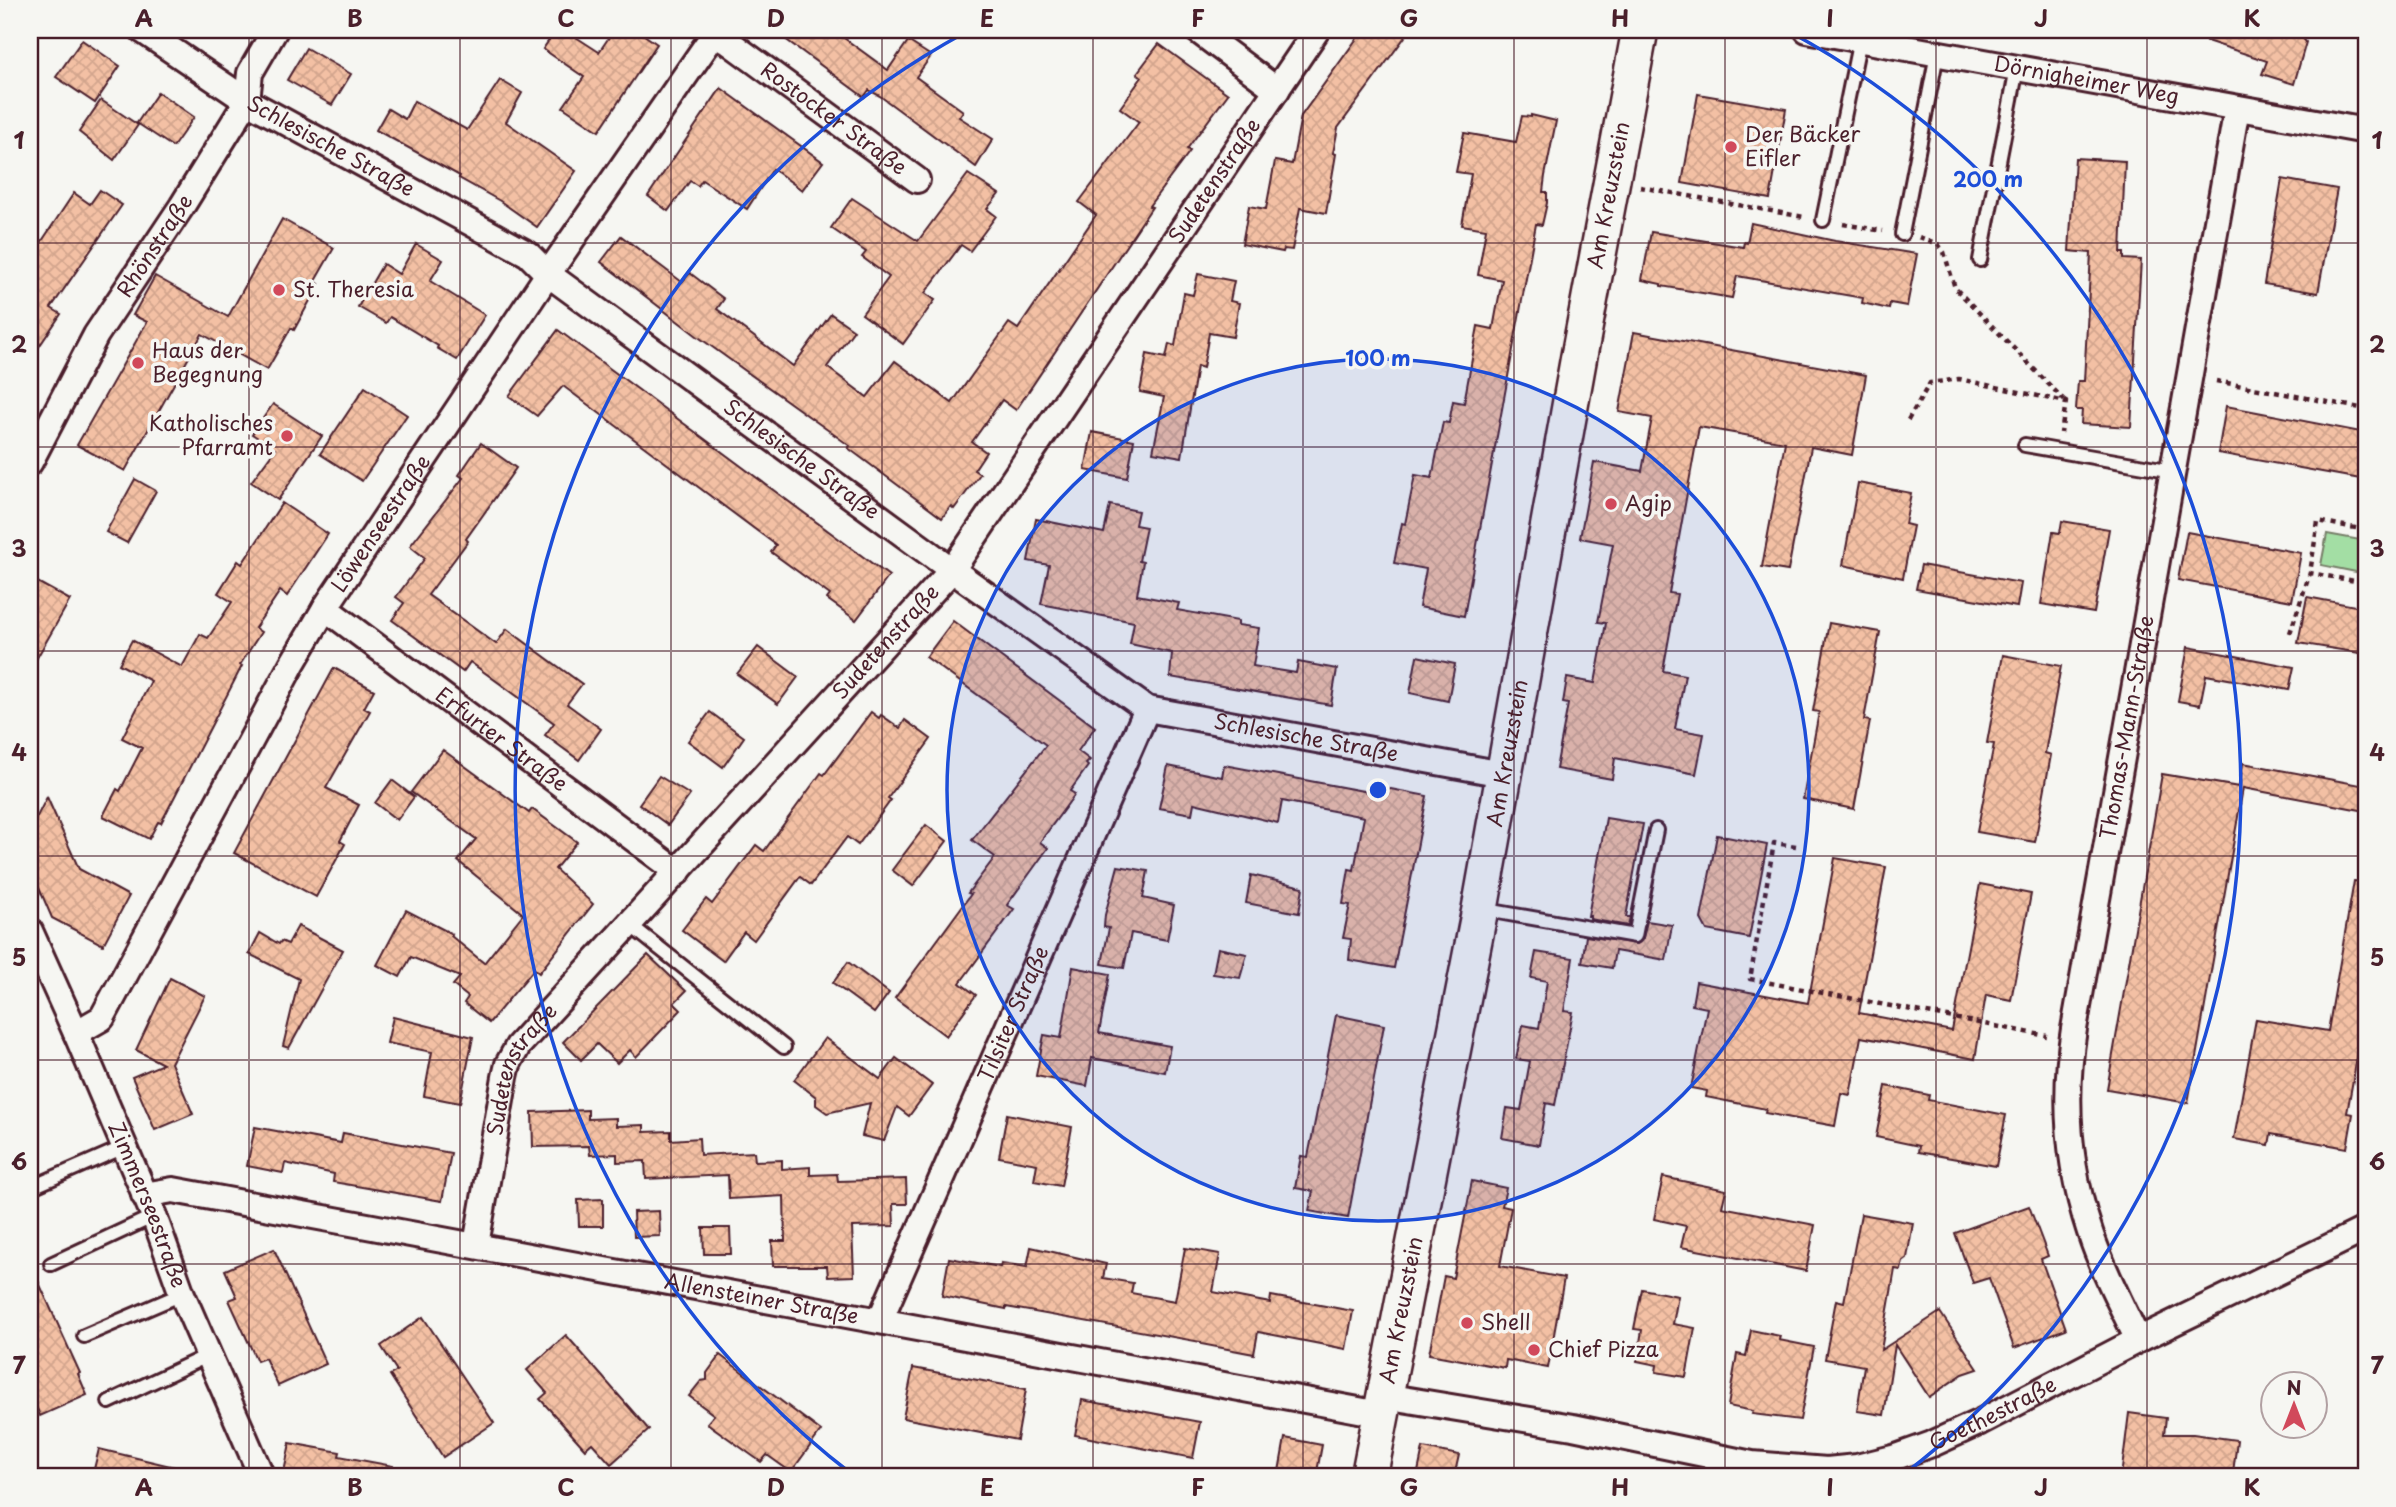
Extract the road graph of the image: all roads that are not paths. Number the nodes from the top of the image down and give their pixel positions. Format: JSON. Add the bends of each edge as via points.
{"nodes":[{"id":1,"x":142,"y":30,"type":"edge"},
{"id":2,"x":275,"y":30,"type":"edge"},
{"id":3,"x":1197,"y":30,"type":"edge"},
{"id":4,"x":1317,"y":30,"type":"edge"},
{"id":5,"x":1640,"y":30,"type":"edge"},
{"id":6,"x":1807,"y":30,"type":"edge"},
{"id":7,"x":716,"y":31,"type":"edge"},
{"id":8,"x":1860,"y":39,"type":"junction"},
{"id":9,"x":1937,"y":54,"type":"junction"},
{"id":10,"x":2017,"y":68,"type":"junction"},
{"id":11,"x":1277,"y":90,"type":"junction"},
{"id":12,"x":247,"y":101,"type":"junction"},
{"id":13,"x":2237,"y":108,"type":"junction"},
{"id":14,"x":2366,"y":131,"type":"edge"},
{"id":15,"x":917,"y":180,"type":"dead end"},
{"id":16,"x":1824,"y":220,"type":"road end"},
{"id":17,"x":1902,"y":234,"type":"road end"},
{"id":18,"x":1980,"y":260,"type":"dead end"},
{"id":19,"x":548,"y":274,"type":"junction"},
{"id":20,"x":2025,"y":445,"type":"dead end"},
{"id":21,"x":30,"y":462,"type":"edge"},
{"id":22,"x":2173,"y":471,"type":"junction"},
{"id":23,"x":952,"y":570,"type":"junction"},
{"id":24,"x":325,"y":608,"type":"junction"},
{"id":25,"x":1147,"y":709,"type":"junction"},
{"id":26,"x":1503,"y":775,"type":"junction"},
{"id":27,"x":1656,"y":830,"type":"dead end"},
{"id":28,"x":678,"y":872,"type":"junction"},
{"id":29,"x":1480,"y":909,"type":"junction"},
{"id":30,"x":629,"y":924,"type":"junction"},
{"id":31,"x":30,"y":931,"type":"edge"},
{"id":32,"x":76,"y":1033,"type":"junction"},
{"id":33,"x":784,"y":1047,"type":"dead end"},
{"id":34,"x":124,"y":1147,"type":"junction"},
{"id":35,"x":30,"y":1188,"type":"edge"},
{"id":36,"x":149,"y":1206,"type":"junction"},
{"id":37,"x":2366,"y":1229,"type":"edge"},
{"id":38,"x":476,"y":1245,"type":"junction"},
{"id":39,"x":51,"y":1264,"type":"dead end"},
{"id":40,"x":182,"y":1294,"type":"junction"},
{"id":41,"x":880,"y":1320,"type":"junction"},
{"id":42,"x":84,"y":1336,"type":"dead end"},
{"id":43,"x":2138,"y":1340,"type":"junction"},
{"id":44,"x":209,"y":1355,"type":"junction"},
{"id":45,"x":108,"y":1402,"type":"dead end"},
{"id":46,"x":1382,"y":1405,"type":"junction"},
{"id":47,"x":262,"y":1477,"type":"edge"},
{"id":48,"x":1369,"y":1477,"type":"edge"}],
"edges":[{"from":1,"to":12,"type":"street","name":"Schlesische Straße"},
{"from":2,"to":12,"type":"street","name":"Rhönstraße","via":[[250,73]]},
{"from":3,"to":11,"type":"street"},
{"from":4,"to":11,"type":"street","name":"Sudetenstraße"},
{"from":5,"to":26,"type":"street","name":"Am Kreuzstein"},
{"from":6,"to":8,"type":"street","name":"Dörnigheimer Weg"},
{"from":7,"to":15,"type":"street","name":"Rostocker Straße"},
{"from":7,"to":19,"type":"street","name":"Löwenseestraße"},
{"from":8,"to":9,"type":"street","name":"Dörnigheimer Weg"},
{"from":8,"to":16,"type":"lane"},
{"from":9,"to":10,"type":"street","name":"Dörnigheimer Weg"},
{"from":9,"to":17,"type":"lane"},
{"from":10,"to":13,"type":"street","name":"Dörnigheimer Weg"},
{"from":10,"to":18,"type":"lane"},
{"from":11,"to":23,"type":"street","name":"Sudetenstraße"},
{"from":12,"to":19,"type":"street","name":"Schlesische Straße","via":[[528,254]]},
{"from":12,"to":21,"type":"street","name":"Rhönstraße","via":[[96,335]]},
{"from":13,"to":14,"type":"street","name":"Dörnigheimer Weg"},
{"from":13,"to":22,"type":"street","name":"Thomas-Mann-Straße"},
{"from":19,"to":23,"type":"street","name":"Schlesische Straße"},
{"from":19,"to":24,"type":"street","name":"Löwenseestraße"},
{"from":20,"to":22,"type":"lane"},
{"from":22,"to":43,"type":"street","name":"Thomas-Mann-Straße","via":[[2072,1040],[2068,1093],[2076,1181],[2090,1233]]},
{"from":23,"to":25,"type":"street","name":"Schlesische Straße"},
{"from":23,"to":28,"type":"street","name":"Sudetenstraße"},
{"from":24,"to":28,"type":"street","name":"Erfurter Straße"},
{"from":24,"to":32,"type":"street","name":"Löwenseestraße","via":[[102,1018]]},
{"from":25,"to":26,"type":"street","name":"Schlesische Straße"},
{"from":25,"to":41,"type":"street","name":"Tilsiter Straße"},
{"from":26,"to":29,"type":"street","name":"Am Kreuzstein"},
{"from":27,"to":29,"type":"lane","via":[[1635,936]]},
{"from":28,"to":30,"type":"street","name":"Sudetenstraße"},
{"from":29,"to":46,"type":"street","name":"Am Kreuzstein"},
{"from":30,"to":33,"type":"lane"},
{"from":30,"to":38,"type":"street","name":"Sudetenstraße","via":[[513,1054]]},
{"from":31,"to":32,"type":"street","name":"Zimmerseestraße"},
{"from":32,"to":34,"type":"street","name":"Zimmerseestraße"},
{"from":34,"to":35,"type":"lane"},
{"from":34,"to":36,"type":"street","name":"Zimmerseestraße"},
{"from":36,"to":38,"type":"street","name":"Allensteiner Straße","via":[[173,1190]]},
{"from":36,"to":39,"type":"lane"},
{"from":36,"to":40,"type":"street","name":"Zimmerseestraße"},
{"from":37,"to":43,"type":"street","name":"Goethestraße"},
{"from":38,"to":41,"type":"street","name":"Allensteiner Straße"},
{"from":40,"to":42,"type":"lane"},
{"from":40,"to":44,"type":"street","name":"Zimmerseestraße"},
{"from":41,"to":46,"type":"street","name":"Allensteiner Straße"},
{"from":43,"to":46,"type":"street","name":"Goethestraße","via":[[1932,1444],[1892,1458],[1826,1470],[1752,1464],[1573,1427]]},
{"from":44,"to":45,"type":"lane"},
{"from":44,"to":47,"type":"street","name":"Zimmerseestraße"},
{"from":46,"to":48,"type":"street","name":"Am Kreuzstein"}]}
